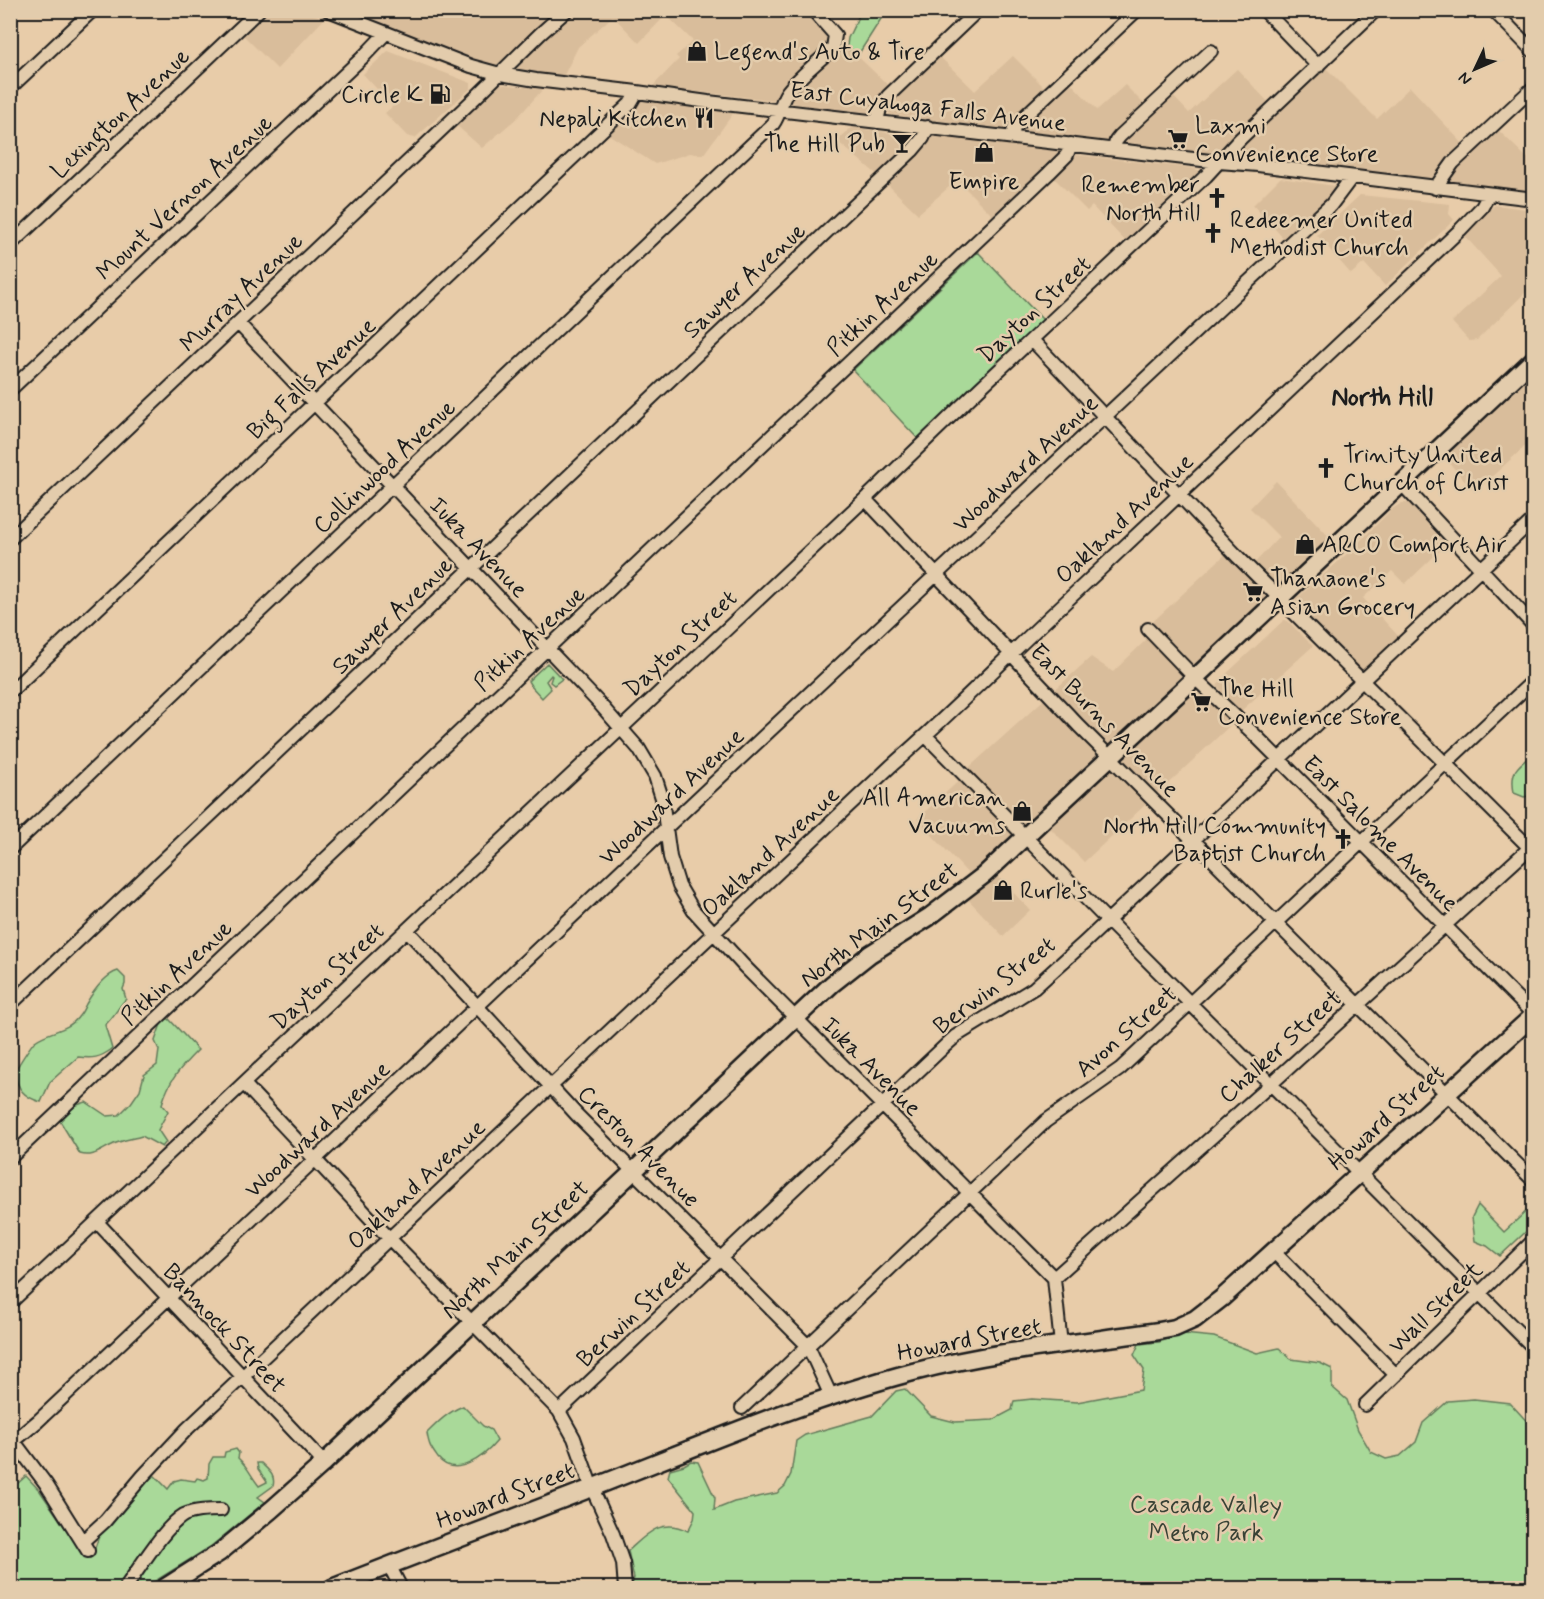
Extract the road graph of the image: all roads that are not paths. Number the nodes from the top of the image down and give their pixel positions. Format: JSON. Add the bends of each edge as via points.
{"nodes":[{"id":1,"x":93,"y":10,"type":"edge"},
{"id":2,"x":259,"y":10,"type":"edge"},
{"id":3,"x":328,"y":10,"type":"edge"},
{"id":4,"x":567,"y":10,"type":"edge"},
{"id":5,"x":813,"y":10,"type":"edge"},
{"id":6,"x":978,"y":10,"type":"edge"},
{"id":7,"x":1137,"y":10,"type":"edge"},
{"id":8,"x":1264,"y":10,"type":"edge"},
{"id":9,"x":1376,"y":10,"type":"edge"},
{"id":10,"x":1493,"y":10,"type":"edge"},
{"id":11,"x":385,"y":34,"type":"junction"},
{"id":12,"x":1211,"y":51,"type":"dead end"},
{"id":13,"x":1533,"y":52,"type":"edge"},
{"id":14,"x":1318,"y":66,"type":"junction"},
{"id":15,"x":500,"y":74,"type":"junction"},
{"id":16,"x":1533,"y":87,"type":"edge"},
{"id":17,"x":10,"y":88,"type":"edge"},
{"id":18,"x":637,"y":92,"type":"junction"},
{"id":19,"x":780,"y":109,"type":"junction"},
{"id":20,"x":878,"y":122,"type":"junction"},
{"id":21,"x":928,"y":127,"type":"junction"},
{"id":22,"x":1012,"y":137,"type":"junction"},
{"id":23,"x":1071,"y":144,"type":"junction"},
{"id":24,"x":1114,"y":149,"type":"junction"},
{"id":25,"x":1219,"y":162,"type":"junction"},
{"id":26,"x":1352,"y":177,"type":"junction"},
{"id":27,"x":1435,"y":188,"type":"junction"},
{"id":28,"x":1489,"y":194,"type":"junction"},
{"id":29,"x":1533,"y":199,"type":"edge"},
{"id":30,"x":10,"y":245,"type":"edge"},
{"id":31,"x":238,"y":323,"type":"junction"},
{"id":32,"x":1032,"y":340,"type":"junction"},
{"id":33,"x":1533,"y":359,"type":"edge"},
{"id":34,"x":10,"y":390,"type":"edge"},
{"id":35,"x":314,"y":404,"type":"junction"},
{"id":36,"x":1105,"y":417,"type":"junction"},
{"id":37,"x":1401,"y":483,"type":"junction"},
{"id":38,"x":393,"y":487,"type":"junction"},
{"id":39,"x":1178,"y":495,"type":"junction"},
{"id":40,"x":865,"y":499,"type":"junction"},
{"id":41,"x":1533,"y":519,"type":"edge"},
{"id":42,"x":10,"y":539,"type":"edge"},
{"id":43,"x":471,"y":568,"type":"junction"},
{"id":44,"x":1480,"y":569,"type":"junction"},
{"id":45,"x":937,"y":575,"type":"junction"},
{"id":46,"x":1280,"y":597,"type":"junction"},
{"id":47,"x":1533,"y":626,"type":"edge"},
{"id":48,"x":1148,"y":629,"type":"dead end"},
{"id":49,"x":547,"y":649,"type":"junction"},
{"id":50,"x":1011,"y":654,"type":"junction"},
{"id":51,"x":1195,"y":678,"type":"junction"},
{"id":52,"x":1362,"y":680,"type":"junction"},
{"id":53,"x":1533,"y":680,"type":"edge"},
{"id":54,"x":10,"y":692,"type":"edge"},
{"id":55,"x":621,"y":728,"type":"junction"},
{"id":56,"x":926,"y":736,"type":"junction"},
{"id":57,"x":1110,"y":757,"type":"junction"},
{"id":58,"x":1278,"y":759,"type":"junction"},
{"id":59,"x":1445,"y":763,"type":"junction"},
{"id":60,"x":666,"y":828,"type":"junction"},
{"id":61,"x":1025,"y":837,"type":"junction"},
{"id":62,"x":1193,"y":840,"type":"junction"},
{"id":63,"x":1361,"y":843,"type":"junction"},
{"id":64,"x":1532,"y":848,"type":"edge"},
{"id":65,"x":10,"y":849,"type":"edge"},
{"id":66,"x":1107,"y":921,"type":"junction"},
{"id":67,"x":1275,"y":923,"type":"junction"},
{"id":68,"x":1443,"y":926,"type":"junction"},
{"id":69,"x":407,"y":930,"type":"junction"},
{"id":70,"x":713,"y":933,"type":"junction"},
{"id":71,"x":1190,"y":1003,"type":"junction"},
{"id":72,"x":10,"y":1005,"type":"edge"},
{"id":73,"x":1358,"y":1005,"type":"junction"},
{"id":74,"x":476,"y":1007,"type":"junction"},
{"id":75,"x":1533,"y":1015,"type":"edge"},
{"id":76,"x":796,"y":1018,"type":"junction"},
{"id":77,"x":244,"y":1084,"type":"junction"},
{"id":78,"x":1270,"y":1084,"type":"junction"},
{"id":79,"x":550,"y":1086,"type":"junction"},
{"id":80,"x":1446,"y":1094,"type":"junction"},
{"id":81,"x":882,"y":1106,"type":"junction"},
{"id":82,"x":10,"y":1158,"type":"edge"},
{"id":83,"x":315,"y":1160,"type":"junction"},
{"id":84,"x":634,"y":1171,"type":"junction"},
{"id":85,"x":1360,"y":1174,"type":"junction"},
{"id":86,"x":1533,"y":1181,"type":"edge"},
{"id":87,"x":970,"y":1193,"type":"junction"},
{"id":88,"x":97,"y":1222,"type":"junction"},
{"id":89,"x":389,"y":1238,"type":"junction"},
{"id":90,"x":1533,"y":1240,"type":"edge"},
{"id":91,"x":1273,"y":1251,"type":"junction"},
{"id":92,"x":720,"y":1258,"type":"junction"},
{"id":93,"x":1054,"y":1278,"type":"junction"},
{"id":94,"x":1479,"y":1292,"type":"junction"},
{"id":95,"x":168,"y":1298,"type":"junction"},
{"id":96,"x":10,"y":1303,"type":"edge"},
{"id":97,"x":472,"y":1323,"type":"junction"},
{"id":98,"x":1061,"y":1345,"type":"junction"},
{"id":99,"x":808,"y":1346,"type":"junction"},
{"id":100,"x":1533,"y":1348,"type":"edge"},
{"id":101,"x":1395,"y":1375,"type":"junction"},
{"id":102,"x":243,"y":1377,"type":"junction"},
{"id":103,"x":831,"y":1396,"type":"junction"},
{"id":104,"x":1365,"y":1405,"type":"dead end"},
{"id":105,"x":742,"y":1408,"type":"dead end"},
{"id":106,"x":559,"y":1411,"type":"junction"},
{"id":107,"x":12,"y":1438,"type":"edge"},
{"id":108,"x":324,"y":1463,"type":"junction"},
{"id":109,"x":592,"y":1488,"type":"junction"},
{"id":110,"x":221,"y":1510,"type":"dead end"},
{"id":111,"x":389,"y":1565,"type":"junction"},
{"id":112,"x":125,"y":1588,"type":"edge"},
{"id":113,"x":164,"y":1588,"type":"edge"},
{"id":114,"x":332,"y":1588,"type":"edge"},
{"id":115,"x":401,"y":1588,"type":"edge"},
{"id":116,"x":625,"y":1588,"type":"edge"}],
"edges":[{"from":1,"to":17,"type":"street"},
{"from":2,"to":30,"type":"street","name":"Lexington Avenue"},
{"from":3,"to":11,"type":"street","name":"East Cuyahoga Falls Avenue"},
{"from":4,"to":15,"type":"street","name":"Murray Avenue"},
{"from":5,"to":19,"type":"street","name":"Collinwood Avenue","via":[[835,35],[833,48],[789,90]]},
{"from":6,"to":20,"type":"street","via":[[888,96],[880,108]]},
{"from":7,"to":22,"type":"street","via":[[1027,114],[1014,128]]},
{"from":8,"to":14,"type":"street"},
{"from":9,"to":14,"type":"street","name":"Dayton Street"},
{"from":10,"to":13,"type":"street"},
{"from":11,"to":15,"type":"street","name":"East Cuyahoga Falls Avenue"},
{"from":11,"to":34,"type":"street","name":"Mount Vernon Avenue"},
{"from":12,"to":24,"type":"street","via":[[1120,136]]},
{"from":14,"to":25,"type":"street","name":"Dayton Street"},
{"from":15,"to":18,"type":"street","name":"East Cuyahoga Falls Avenue"},
{"from":15,"to":31,"type":"street","name":"Murray Avenue"},
{"from":16,"to":27,"type":"street","via":[[1452,163]]},
{"from":18,"to":19,"type":"street","name":"East Cuyahoga Falls Avenue"},
{"from":18,"to":35,"type":"street","name":"Big Falls Avenue","via":[[630,104]]},
{"from":19,"to":20,"type":"street","name":"East Cuyahoga Falls Avenue"},
{"from":19,"to":38,"type":"street","name":"Collinwood Avenue","via":[[778,118],[764,134]]},
{"from":20,"to":21,"type":"street","name":"East Cuyahoga Falls Avenue"},
{"from":21,"to":22,"type":"street","name":"East Cuyahoga Falls Avenue"},
{"from":21,"to":43,"type":"street","name":"Sawyer Avenue","via":[[912,151]]},
{"from":22,"to":23,"type":"street","name":"East Cuyahoga Falls Avenue"},
{"from":23,"to":24,"type":"street","name":"East Cuyahoga Falls Avenue"},
{"from":23,"to":49,"type":"street","name":"Pitkin Avenue","via":[[1053,170]]},
{"from":24,"to":25,"type":"street","name":"East Cuyahoga Falls Avenue"},
{"from":25,"to":26,"type":"street","name":"East Cuyahoga Falls Avenue"},
{"from":25,"to":32,"type":"street","name":"Dayton Street"},
{"from":26,"to":27,"type":"street","name":"East Cuyahoga Falls Avenue"},
{"from":26,"to":36,"type":"street","name":"Woodward Avenue","via":[[1331,205]]},
{"from":27,"to":28,"type":"street","name":"East Cuyahoga Falls Avenue"},
{"from":28,"to":29,"type":"street","name":"East Cuyahoga Falls Avenue"},
{"from":28,"to":39,"type":"street","name":"Oakland Avenue","via":[[1470,221]]},
{"from":31,"to":35,"type":"street","name":"Iuka Avenue"},
{"from":31,"to":42,"type":"street","name":"Murray Avenue"},
{"from":32,"to":36,"type":"street"},
{"from":32,"to":40,"type":"street","name":"Dayton Street"},
{"from":33,"to":37,"type":"main road","name":"North Main Street"},
{"from":35,"to":38,"type":"street","name":"Iuka Avenue"},
{"from":35,"to":54,"type":"street","name":"Big Falls Avenue"},
{"from":36,"to":39,"type":"street"},
{"from":36,"to":45,"type":"street","name":"Woodward Avenue"},
{"from":37,"to":44,"type":"street"},
{"from":37,"to":46,"type":"main road","name":"North Main Street"},
{"from":38,"to":43,"type":"street","name":"Iuka Avenue"},
{"from":38,"to":65,"type":"street","name":"Collinwood Avenue"},
{"from":39,"to":46,"type":"street"},
{"from":39,"to":50,"type":"street","name":"Oakland Avenue"},
{"from":40,"to":45,"type":"street","name":"East Burns Avenue"},
{"from":40,"to":55,"type":"street","name":"Dayton Street"},
{"from":41,"to":44,"type":"street","name":"Berwin Street"},
{"from":43,"to":49,"type":"street","name":"Iuka Avenue"},
{"from":43,"to":72,"type":"street","name":"Sawyer Avenue"},
{"from":44,"to":47,"type":"street"},
{"from":44,"to":52,"type":"street","name":"Berwin Street"},
{"from":45,"to":50,"type":"street","name":"East Burns Avenue"},
{"from":45,"to":60,"type":"street","name":"Woodward Avenue"},
{"from":46,"to":51,"type":"main road","name":"North Main Street"},
{"from":46,"to":52,"type":"street"},
{"from":48,"to":51,"type":"street","name":"East Salome Avenue"},
{"from":49,"to":55,"type":"street","name":"Iuka Avenue"},
{"from":49,"to":82,"type":"street","name":"Pitkin Avenue"},
{"from":50,"to":56,"type":"street","name":"Oakland Avenue"},
{"from":50,"to":57,"type":"street","name":"East Burns Avenue"},
{"from":51,"to":57,"type":"main road","name":"North Main Street"},
{"from":51,"to":58,"type":"street","name":"East Salome Avenue"},
{"from":52,"to":58,"type":"street","name":"Berwin Street"},
{"from":52,"to":59,"type":"street"},
{"from":53,"to":59,"type":"street","name":"Avon Street"},
{"from":55,"to":60,"type":"street","name":"Iuka Avenue","via":[[655,776]]},
{"from":55,"to":69,"type":"street","name":"Dayton Street"},
{"from":56,"to":61,"type":"street"},
{"from":56,"to":70,"type":"street","name":"Oakland Avenue"},
{"from":57,"to":61,"type":"main road","name":"North Main Street"},
{"from":57,"to":62,"type":"street","name":"East Burns Avenue"},
{"from":58,"to":62,"type":"street","name":"Berwin Street"},
{"from":58,"to":63,"type":"street","name":"East Salome Avenue"},
{"from":59,"to":63,"type":"street","name":"Avon Street"},
{"from":59,"to":64,"type":"street"},
{"from":60,"to":70,"type":"street","name":"Iuka Avenue","via":[[679,886]]},
{"from":60,"to":74,"type":"street","name":"Woodward Avenue"},
{"from":61,"to":66,"type":"street"},
{"from":61,"to":76,"type":"main road","name":"North Main Street","via":[[968,888],[870,954]]},
{"from":62,"to":66,"type":"street","name":"Berwin Street"},
{"from":62,"to":67,"type":"street","name":"East Burns Avenue"},
{"from":63,"to":67,"type":"street","name":"Avon Street"},
{"from":63,"to":68,"type":"street","name":"East Salome Avenue"},
{"from":64,"to":68,"type":"street","name":"Chalker Street"},
{"from":66,"to":71,"type":"street"},
{"from":66,"to":81,"type":"street","name":"Berwin Street","via":[[1034,988],[956,1036]]},
{"from":67,"to":71,"type":"street","name":"Avon Street"},
{"from":67,"to":73,"type":"street","name":"East Burns Avenue"},
{"from":68,"to":73,"type":"street","name":"Chalker Street"},
{"from":68,"to":75,"type":"street","name":"East Salome Avenue"},
{"from":69,"to":74,"type":"street","name":"Creston Avenue"},
{"from":69,"to":77,"type":"street","name":"Dayton Street"},
{"from":70,"to":76,"type":"street","name":"Iuka Avenue"},
{"from":70,"to":79,"type":"street","name":"Oakland Avenue"},
{"from":71,"to":78,"type":"street"},
{"from":71,"to":87,"type":"street","name":"Avon Street","via":[[1120,1069],[1046,1121]]},
{"from":73,"to":78,"type":"street","name":"Chalker Street"},
{"from":73,"to":80,"type":"street","name":"East Burns Avenue"},
{"from":74,"to":79,"type":"street","name":"Creston Avenue"},
{"from":74,"to":83,"type":"street","name":"Woodward Avenue"},
{"from":75,"to":80,"type":"main road","name":"Howard Street"},
{"from":76,"to":81,"type":"street","name":"Iuka Avenue"},
{"from":76,"to":84,"type":"main road","name":"North Main Street"},
{"from":77,"to":83,"type":"street"},
{"from":77,"to":88,"type":"street","name":"Dayton Street"},
{"from":78,"to":85,"type":"street"},
{"from":78,"to":93,"type":"street","name":"Chalker Street"},
{"from":79,"to":84,"type":"street","name":"Creston Avenue"},
{"from":79,"to":89,"type":"street","name":"Oakland Avenue"},
{"from":80,"to":85,"type":"main road","name":"Howard Street"},
{"from":80,"to":86,"type":"street","name":"East Burns Avenue"},
{"from":81,"to":87,"type":"street","name":"Iuka Avenue"},
{"from":81,"to":92,"type":"street","name":"Berwin Street"},
{"from":83,"to":89,"type":"street"},
{"from":83,"to":95,"type":"street","name":"Woodward Avenue"},
{"from":84,"to":92,"type":"street","name":"Creston Avenue"},
{"from":84,"to":97,"type":"main road","name":"North Main Street"},
{"from":85,"to":91,"type":"main road","name":"Howard Street"},
{"from":85,"to":94,"type":"street"},
{"from":87,"to":93,"type":"street","name":"Iuka Avenue"},
{"from":87,"to":99,"type":"street","name":"Avon Street"},
{"from":88,"to":95,"type":"street","name":"Bannock Street"},
{"from":88,"to":96,"type":"street","name":"Dayton Street"},
{"from":89,"to":97,"type":"street"},
{"from":89,"to":102,"type":"street","name":"Oakland Avenue"},
{"from":90,"to":94,"type":"street","name":"Wall Street"},
{"from":91,"to":98,"type":"main road","name":"Howard Street","via":[[1201,1315],[1182,1325]]},
{"from":91,"to":101,"type":"street"},
{"from":92,"to":99,"type":"street","name":"Creston Avenue"},
{"from":92,"to":106,"type":"street","name":"Berwin Street"},
{"from":93,"to":98,"type":"street"},
{"from":94,"to":100,"type":"street"},
{"from":94,"to":101,"type":"street","name":"Wall Street"},
{"from":95,"to":102,"type":"street","name":"Bannock Street"},
{"from":95,"to":107,"type":"street","name":"Woodward Avenue","via":[[38,1421]]},
{"from":97,"to":106,"type":"street"},
{"from":97,"to":108,"type":"main road","name":"North Main Street"},
{"from":98,"to":103,"type":"main road","name":"Howard Street","via":[[953,1362]]},
{"from":99,"to":103,"type":"street","name":"Creston Avenue"},
{"from":99,"to":105,"type":"street","name":"Avon Street"},
{"from":101,"to":104,"type":"street","name":"Wall Street"},
{"from":102,"to":107,"type":"street","name":"Oakland Avenue","via":[[168,1449],[85,1546]]},
{"from":102,"to":108,"type":"street","name":"Bannock Street"},
{"from":103,"to":109,"type":"main road","name":"Howard Street"},
{"from":106,"to":109,"type":"street","via":[[574,1438]]},
{"from":108,"to":113,"type":"main road","name":"North Main Street","via":[[219,1553]]},
{"from":109,"to":111,"type":"main road","name":"Howard Street"},
{"from":109,"to":116,"type":"street","via":[[623,1563]]},
{"from":110,"to":112,"type":"street","via":[[190,1513],[178,1520]]},
{"from":111,"to":114,"type":"main road","name":"Howard Street"},
{"from":111,"to":115,"type":"street"}]}
